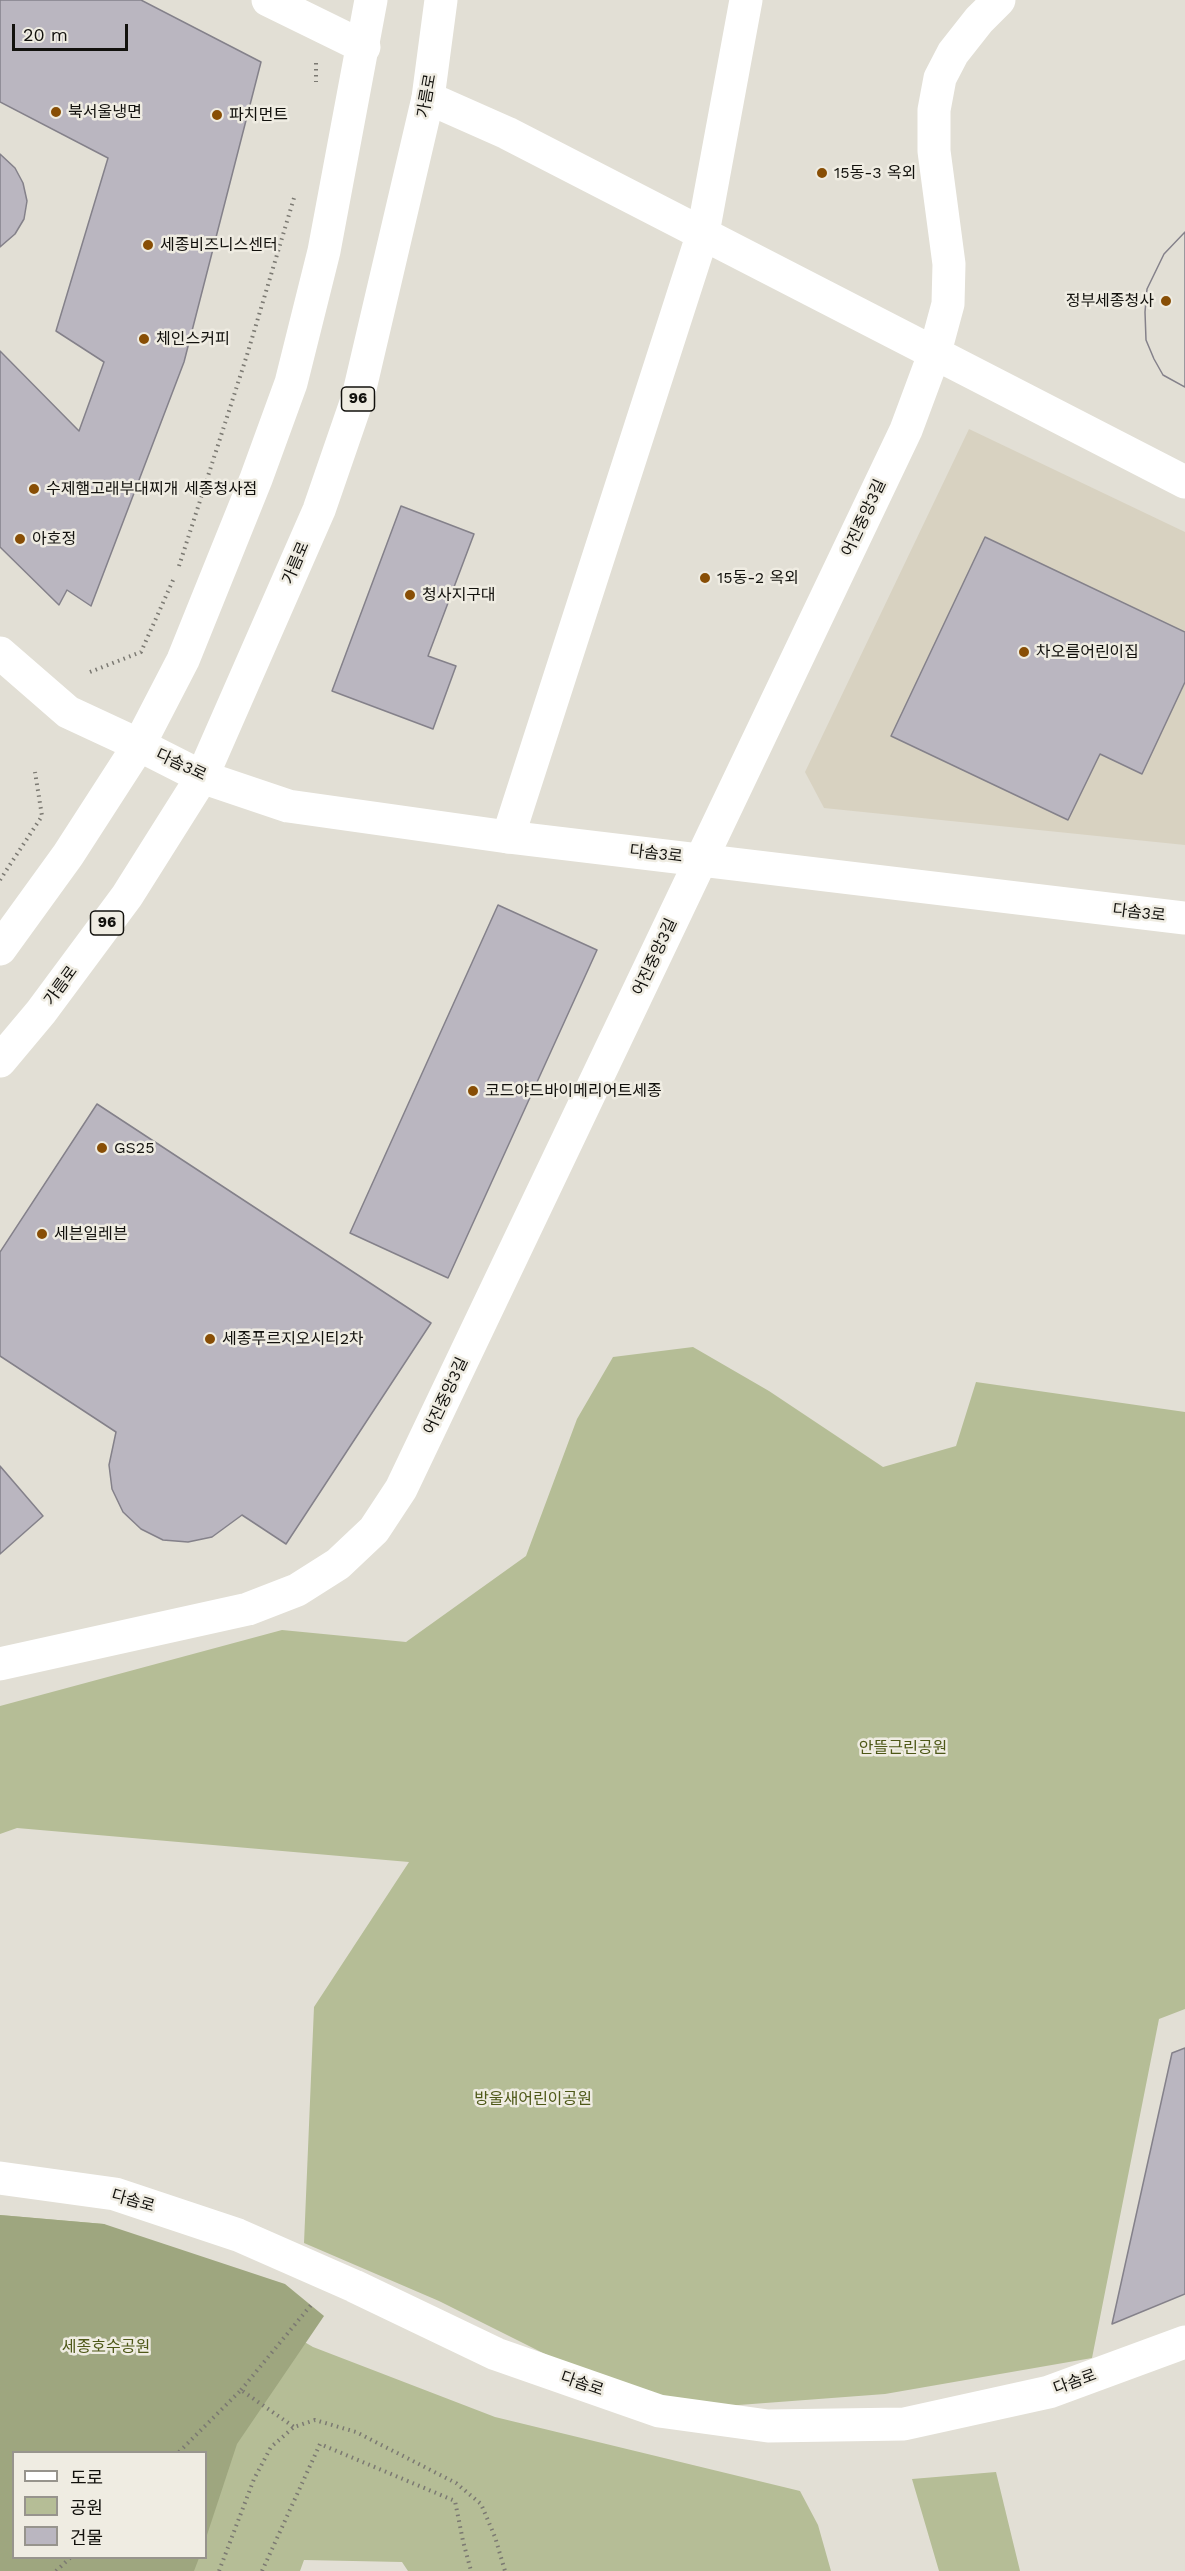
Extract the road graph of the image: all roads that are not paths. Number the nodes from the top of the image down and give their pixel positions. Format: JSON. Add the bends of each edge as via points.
{"nodes":[{"id":1,"x":268,"y":0,"type":"edge"},
{"id":2,"x":371,"y":0,"type":"edge"},
{"id":3,"x":441,"y":0,"type":"edge"},
{"id":4,"x":746,"y":0,"type":"edge"},
{"id":5,"x":999,"y":0,"type":"edge"},
{"id":6,"x":364,"y":47,"type":"junction"},
{"id":7,"x":428,"y":98,"type":"junction"},
{"id":8,"x":703,"y":233,"type":"junction"},
{"id":9,"x":934,"y":352,"type":"junction"},
{"id":10,"x":1185,"y":482,"type":"edge"},
{"id":11,"x":0,"y":653,"type":"edge"},
{"id":12,"x":139,"y":746,"type":"junction"},
{"id":13,"x":202,"y":777,"type":"junction"},
{"id":14,"x":508,"y":837,"type":"junction"},
{"id":15,"x":702,"y":860,"type":"junction"},
{"id":16,"x":1185,"y":918,"type":"edge"},
{"id":17,"x":0,"y":949,"type":"edge"},
{"id":18,"x":0,"y":1061,"type":"edge"},
{"id":19,"x":0,"y":1664,"type":"edge"},
{"id":20,"x":0,"y":2178,"type":"edge"},
{"id":21,"x":1185,"y":2342,"type":"edge"}],
"edges":[{"from":1,"to":6,"type":"street"},
{"from":2,"to":6,"type":"street"},
{"from":3,"to":7,"type":"street","name":"가름로","number":"96"},
{"from":4,"to":8,"type":"street"},
{"from":5,"to":9,"type":"street","name":"어진중앙3길","via":[[953,53],[940,78],[934,151],[949,264],[948,304]]},
{"from":6,"to":12,"type":"street","via":[[324,250],[291,382],[183,660]]},
{"from":7,"to":8,"type":"street","via":[[507,133]]},
{"from":7,"to":13,"type":"street","name":"가름로","number":"96","via":[[358,397],[319,510]]},
{"from":8,"to":9,"type":"street"},
{"from":8,"to":14,"type":"street"},
{"from":9,"to":10,"type":"street"},
{"from":9,"to":15,"type":"street","name":"어진중앙3길","via":[[906,430]]},
{"from":11,"to":12,"type":"street","name":"다솜3로","via":[[68,712]]},
{"from":12,"to":13,"type":"street","name":"다솜3로"},
{"from":12,"to":17,"type":"street"},
{"from":13,"to":14,"type":"street","name":"다솜3로","via":[[288,806]]},
{"from":13,"to":18,"type":"street","name":"가름로","number":"96","via":[[127,896]]},
{"from":14,"to":15,"type":"street","name":"다솜3로"},
{"from":15,"to":16,"type":"street","name":"다솜3로"},
{"from":15,"to":19,"type":"street","name":"어진중앙3길","via":[[401,1489],[374,1530],[338,1564],[297,1590],[248,1609]]},
{"from":20,"to":21,"type":"street","name":"다솜로","via":[[115,2194],[238,2235],[496,2354],[659,2411],[768,2426],[904,2424],[1049,2392]]}]}
